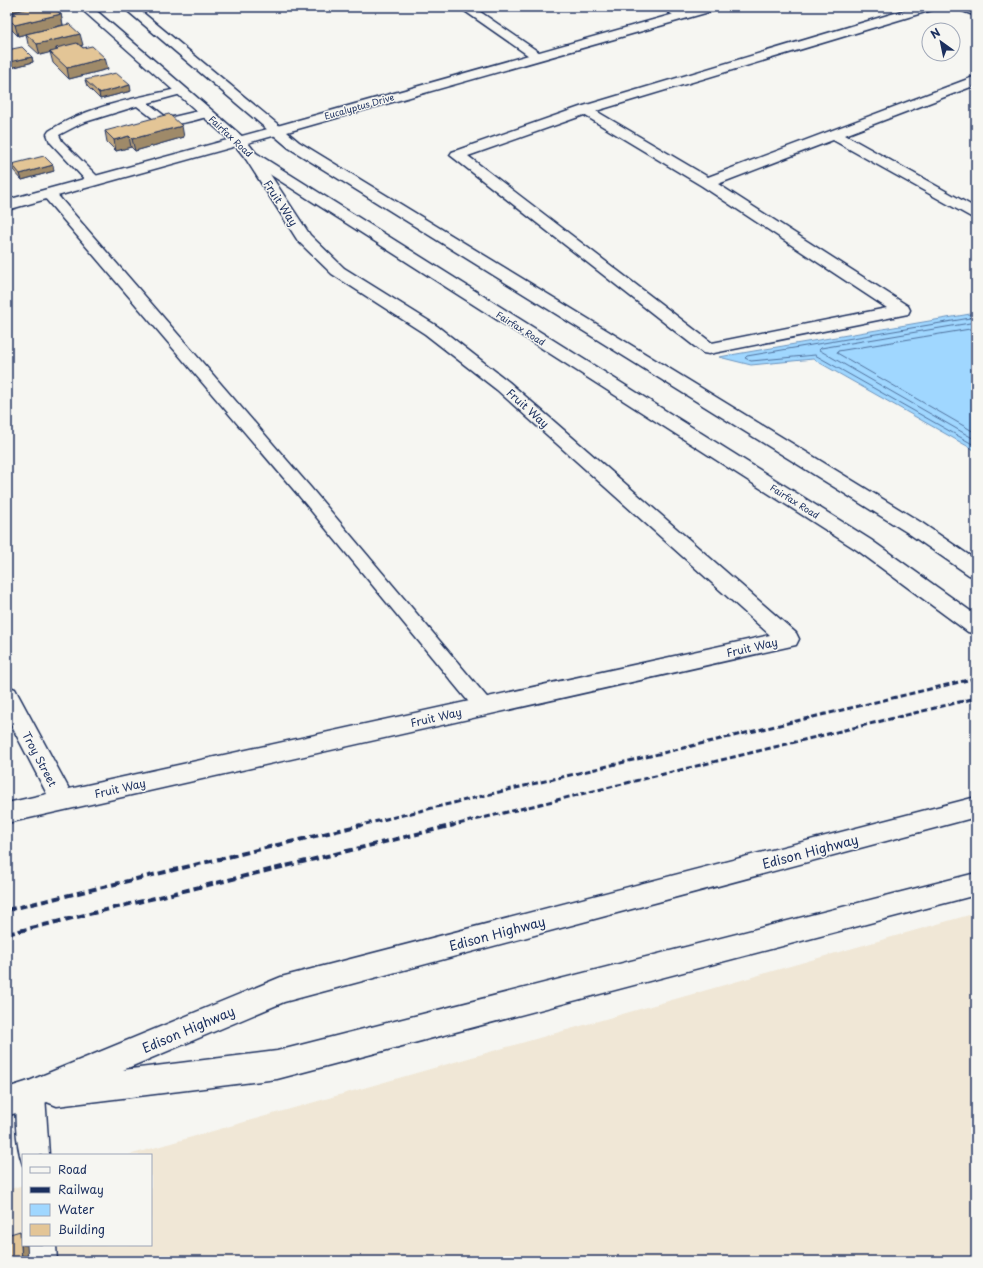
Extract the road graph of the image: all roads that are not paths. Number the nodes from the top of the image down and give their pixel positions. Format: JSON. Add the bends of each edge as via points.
{"nodes":[{"id":1,"x":85,"y":7,"type":"edge"},
{"id":2,"x":129,"y":7,"type":"edge"},
{"id":3,"x":465,"y":7,"type":"edge"},
{"id":4,"x":665,"y":7,"type":"edge"},
{"id":5,"x":712,"y":7,"type":"edge"},
{"id":6,"x":928,"y":7,"type":"edge"},
{"id":7,"x":964,"y":7,"type":"edge"},
{"id":8,"x":976,"y":12,"type":"edge"},
{"id":9,"x":680,"y":16,"type":"junction"},
{"id":10,"x":537,"y":56,"type":"junction"},
{"id":11,"x":970,"y":83,"type":"edge"},
{"id":12,"x":181,"y":91,"type":"junction"},
{"id":13,"x":976,"y":91,"type":"edge"},
{"id":14,"x":140,"y":103,"type":"junction"},
{"id":15,"x":585,"y":110,"type":"junction"},
{"id":16,"x":207,"y":113,"type":"junction"},
{"id":17,"x":275,"y":131,"type":"junction"},
{"id":18,"x":835,"y":136,"type":"junction"},
{"id":19,"x":239,"y":141,"type":"junction"},
{"id":20,"x":251,"y":156,"type":"junction"},
{"id":21,"x":94,"y":181,"type":"junction"},
{"id":22,"x":707,"y":183,"type":"junction"},
{"id":23,"x":49,"y":194,"type":"junction"},
{"id":24,"x":7,"y":205,"type":"edge"},
{"id":25,"x":976,"y":214,"type":"edge"},
{"id":26,"x":976,"y":570,"type":"edge"},
{"id":27,"x":976,"y":626,"type":"edge"},
{"id":28,"x":7,"y":695,"type":"edge"},
{"id":29,"x":484,"y":707,"type":"junction"},
{"id":30,"x":63,"y":801,"type":"junction"},
{"id":31,"x":976,"y":807,"type":"edge"},
{"id":32,"x":7,"y":813,"type":"edge"},
{"id":33,"x":976,"y":884,"type":"edge"},
{"id":34,"x":19,"y":1099,"type":"edge"},
{"id":35,"x":34,"y":1154,"type":"edge"},
{"id":36,"x":40,"y":1246,"type":"edge"},
{"id":37,"x":41,"y":1261,"type":"edge"}],
"edges":[{"from":1,"to":12,"type":"street","name":"Fairfax Road"},
{"from":2,"to":17,"type":"street"},
{"from":3,"to":10,"type":"street"},
{"from":4,"to":9,"type":"lane"},
{"from":5,"to":9,"type":"street","name":"Eucalyptus Drive"},
{"from":6,"to":15,"type":"street"},
{"from":7,"to":8,"type":"street"},
{"from":9,"to":10,"type":"street","name":"Eucalyptus Drive"},
{"from":10,"to":17,"type":"street","name":"Eucalyptus Drive"},
{"from":11,"to":13,"type":"street"},
{"from":11,"to":18,"type":"street"},
{"from":12,"to":14,"type":"lane"},
{"from":12,"to":16,"type":"street","name":"Fairfax Road"},
{"from":14,"to":16,"type":"lane","via":[[163,120],[173,121]]},
{"from":14,"to":21,"type":"lane","via":[[61,128],[53,134],[56,142]]},
{"from":15,"to":22,"type":"street"},
{"from":15,"to":22,"type":"street","via":[[457,155],[709,349],[902,310]]},
{"from":16,"to":19,"type":"street","name":"Fairfax Road"},
{"from":17,"to":19,"type":"street","name":"Eucalyptus Drive"},
{"from":17,"to":26,"type":"street","via":[[914,528]]},
{"from":18,"to":22,"type":"street"},
{"from":18,"to":25,"type":"street"},
{"from":19,"to":20,"type":"street","name":"Fairfax Road"},
{"from":19,"to":21,"type":"street","name":"Eucalyptus Drive"},
{"from":20,"to":27,"type":"street","name":"Fairfax Road","via":[[864,544]]},
{"from":20,"to":29,"type":"street","name":"Fruit Way","via":[[304,238],[338,271],[431,330],[503,386],[788,639]]},
{"from":21,"to":23,"type":"street","name":"Eucalyptus Drive"},
{"from":23,"to":24,"type":"street","name":"Eucalyptus Drive"},
{"from":23,"to":29,"type":"lane","via":[[305,492]]},
{"from":28,"to":30,"type":"street","name":"Troy Street"},
{"from":29,"to":30,"type":"street","name":"Fruit Way"},
{"from":30,"to":32,"type":"street","name":"Fruit Way"},
{"from":31,"to":34,"type":"street","name":"Edison Highway","via":[[281,990]]},
{"from":33,"to":34,"type":"street","via":[[277,1065]]},
{"from":34,"to":35,"type":"street"},
{"from":36,"to":37,"type":"street"}]}
